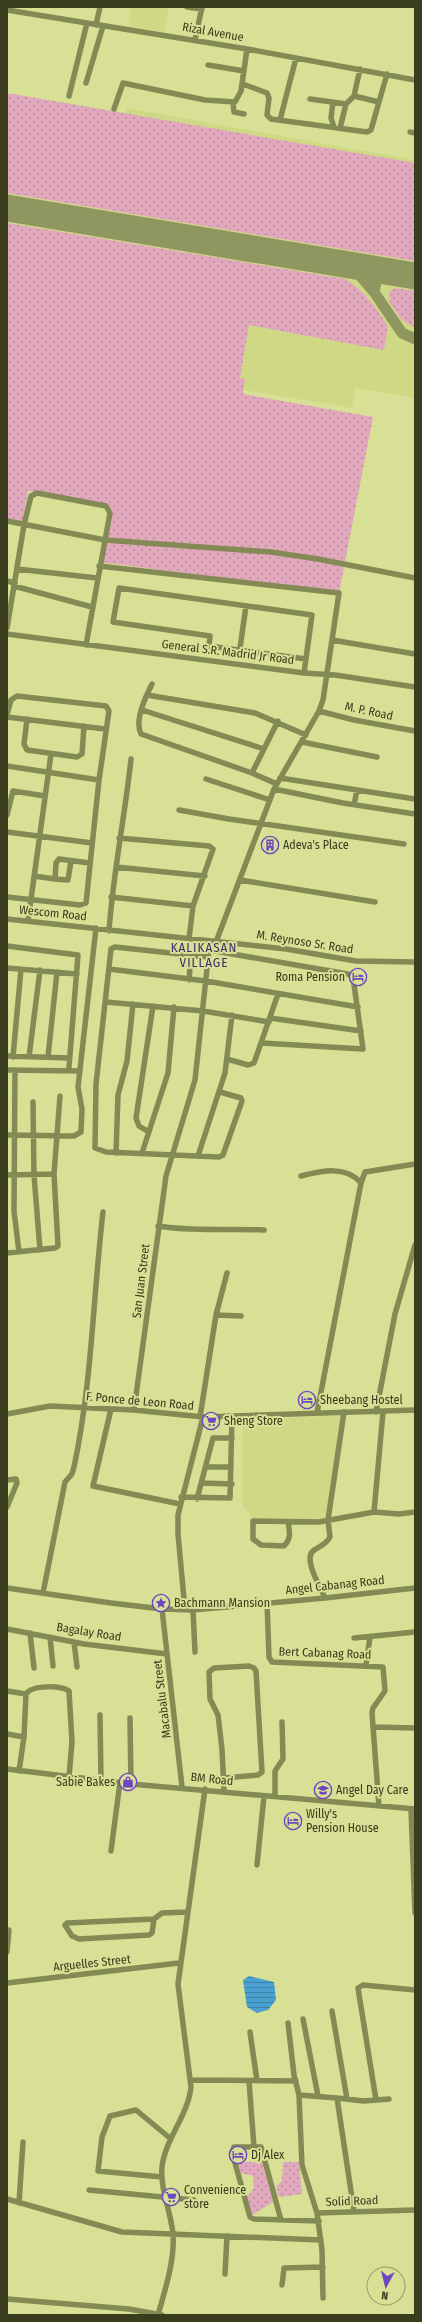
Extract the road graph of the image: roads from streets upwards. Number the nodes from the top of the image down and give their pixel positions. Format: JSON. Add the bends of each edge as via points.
{"nodes":[{"id":1,"x":100,"y":7,"type":"edge"},
{"id":2,"x":187,"y":7,"type":"edge"},
{"id":3,"x":202,"y":8,"type":"edge"},
{"id":4,"x":7,"y":10,"type":"edge"},
{"id":5,"x":87,"y":23,"type":"junction"},
{"id":6,"x":96,"y":25,"type":"junction"},
{"id":7,"x":103,"y":26,"type":"junction"},
{"id":8,"x":195,"y":40,"type":"junction"},
{"id":9,"x":247,"y":49,"type":"junction"},
{"id":10,"x":296,"y":58,"type":"junction"},
{"id":11,"x":208,"y":65,"type":"dead end"},
{"id":12,"x":360,"y":69,"type":"junction"},
{"id":13,"x":244,"y":71,"type":"junction"},
{"id":14,"x":386,"y":74,"type":"junction"},
{"id":15,"x":415,"y":80,"type":"edge"},
{"id":16,"x":86,"y":83,"type":"dead end"},
{"id":17,"x":243,"y":84,"type":"junction"},
{"id":18,"x":69,"y":96,"type":"dead end"},
{"id":19,"x":354,"y":96,"type":"junction"},
{"id":20,"x":310,"y":98,"type":"dead end"},
{"id":21,"x":333,"y":102,"type":"junction"},
{"id":22,"x":379,"y":102,"type":"junction"},
{"id":23,"x":233,"y":103,"type":"junction"},
{"id":24,"x":346,"y":104,"type":"junction"},
{"id":25,"x":114,"y":109,"type":"dead end"},
{"id":26,"x":244,"y":114,"type":"dead end"},
{"id":27,"x":280,"y":120,"type":"junction"},
{"id":28,"x":337,"y":127,"type":"junction"},
{"id":29,"x":7,"y":521,"type":"edge"},
{"id":30,"x":24,"y":525,"type":"junction"},
{"id":31,"x":105,"y":540,"type":"junction"},
{"id":32,"x":99,"y":566,"type":"junction"},
{"id":33,"x":17,"y":569,"type":"junction"},
{"id":34,"x":97,"y":578,"type":"junction"},
{"id":35,"x":415,"y":578,"type":"edge"},
{"id":36,"x":7,"y":581,"type":"edge"},
{"id":37,"x":14,"y":584,"type":"junction"},
{"id":38,"x":246,"y":606,"type":"junction"},
{"id":39,"x":9,"y":607,"type":"edge"},
{"id":40,"x":92,"y":607,"type":"junction"},
{"id":41,"x":7,"y":628,"type":"edge"},
{"id":42,"x":7,"y":634,"type":"edge"},
{"id":43,"x":332,"y":640,"type":"junction"},
{"id":44,"x":86,"y":645,"type":"junction"},
{"id":45,"x":240,"y":653,"type":"junction"},
{"id":46,"x":415,"y":654,"type":"edge"},
{"id":47,"x":306,"y":659,"type":"junction"},
{"id":48,"x":304,"y":673,"type":"junction"},
{"id":49,"x":326,"y":674,"type":"junction"},
{"id":50,"x":152,"y":684,"type":"dead end"},
{"id":51,"x":415,"y":687,"type":"edge"},
{"id":52,"x":147,"y":695,"type":"junction"},
{"id":53,"x":142,"y":710,"type":"junction"},
{"id":54,"x":319,"y":711,"type":"junction"},
{"id":55,"x":7,"y":716,"type":"edge"},
{"id":56,"x":27,"y":719,"type":"junction"},
{"id":57,"x":278,"y":721,"type":"junction"},
{"id":58,"x":84,"y":726,"type":"junction"},
{"id":59,"x":105,"y":729,"type":"junction"},
{"id":60,"x":415,"y":731,"type":"edge"},
{"id":61,"x":306,"y":735,"type":"junction"},
{"id":62,"x":302,"y":742,"type":"junction"},
{"id":63,"x":264,"y":749,"type":"junction"},
{"id":64,"x":51,"y":754,"type":"junction"},
{"id":65,"x":377,"y":757,"type":"dead end"},
{"id":66,"x":131,"y":759,"type":"dead end"},
{"id":67,"x":7,"y":766,"type":"edge"},
{"id":68,"x":252,"y":772,"type":"junction"},
{"id":69,"x":48,"y":773,"type":"junction"},
{"id":70,"x":280,"y":778,"type":"junction"},
{"id":71,"x":206,"y":779,"type":"dead end"},
{"id":72,"x":99,"y":780,"type":"junction"},
{"id":73,"x":275,"y":787,"type":"junction"},
{"id":74,"x":357,"y":790,"type":"junction"},
{"id":75,"x":45,"y":796,"type":"junction"},
{"id":76,"x":415,"y":799,"type":"edge"},
{"id":77,"x":270,"y":800,"type":"junction"},
{"id":78,"x":354,"y":805,"type":"junction"},
{"id":79,"x":179,"y":810,"type":"dead end"},
{"id":80,"x":415,"y":814,"type":"edge"},
{"id":81,"x":7,"y":815,"type":"edge"},
{"id":82,"x":261,"y":824,"type":"junction"},
{"id":83,"x":7,"y":832,"type":"edge"},
{"id":84,"x":39,"y":837,"type":"junction"},
{"id":85,"x":119,"y":838,"type":"junction"},
{"id":86,"x":92,"y":843,"type":"junction"},
{"id":87,"x":404,"y":844,"type":"dead end"},
{"id":88,"x":71,"y":861,"type":"junction"},
{"id":89,"x":90,"y":863,"type":"junction"},
{"id":90,"x":116,"y":867,"type":"junction"},
{"id":91,"x":34,"y":876,"type":"junction"},
{"id":92,"x":205,"y":876,"type":"junction"},
{"id":93,"x":55,"y":878,"type":"junction"},
{"id":94,"x":240,"y":880,"type":"junction"},
{"id":95,"x":7,"y":897,"type":"edge"},
{"id":96,"x":111,"y":898,"type":"junction"},
{"id":97,"x":30,"y":900,"type":"junction"},
{"id":98,"x":375,"y":902,"type":"dead end"},
{"id":99,"x":193,"y":906,"type":"junction"},
{"id":100,"x":7,"y":919,"type":"edge"},
{"id":101,"x":28,"y":921,"type":"junction"},
{"id":102,"x":96,"y":928,"type":"junction"},
{"id":103,"x":108,"y":931,"type":"junction"},
{"id":104,"x":189,"y":939,"type":"junction"},
{"id":105,"x":214,"y":941,"type":"junction"},
{"id":106,"x":7,"y":946,"type":"edge"},
{"id":107,"x":209,"y":950,"type":"junction"},
{"id":108,"x":191,"y":955,"type":"junction"},
{"id":109,"x":208,"y":957,"type":"junction"},
{"id":110,"x":415,"y":962,"type":"edge"},
{"id":111,"x":7,"y":968,"type":"edge"},
{"id":112,"x":21,"y":969,"type":"junction"},
{"id":113,"x":109,"y":969,"type":"junction"},
{"id":114,"x":40,"y":970,"type":"junction"},
{"id":115,"x":57,"y":972,"type":"junction"},
{"id":116,"x":77,"y":974,"type":"junction"},
{"id":117,"x":189,"y":980,"type":"junction"},
{"id":118,"x":206,"y":981,"type":"junction"},
{"id":119,"x":278,"y":994,"type":"junction"},
{"id":120,"x":106,"y":1002,"type":"junction"},
{"id":121,"x":133,"y":1004,"type":"junction"},
{"id":122,"x":153,"y":1006,"type":"junction"},
{"id":123,"x":174,"y":1007,"type":"junction"},
{"id":124,"x":358,"y":1007,"type":"junction"},
{"id":125,"x":203,"y":1011,"type":"junction"},
{"id":126,"x":232,"y":1015,"type":"junction"},
{"id":127,"x":269,"y":1020,"type":"junction"},
{"id":128,"x":361,"y":1031,"type":"junction"},
{"id":129,"x":262,"y":1043,"type":"junction"},
{"id":130,"x":10,"y":1056,"type":"edge"},
{"id":131,"x":29,"y":1057,"type":"junction"},
{"id":132,"x":48,"y":1057,"type":"junction"},
{"id":133,"x":69,"y":1058,"type":"junction"},
{"id":134,"x":227,"y":1059,"type":"junction"},
{"id":135,"x":68,"y":1067,"type":"dead end"},
{"id":136,"x":7,"y":1070,"type":"edge"},
{"id":137,"x":15,"y":1070,"type":"junction"},
{"id":138,"x":80,"y":1071,"type":"junction"},
{"id":139,"x":220,"y":1092,"type":"junction"},
{"id":140,"x":60,"y":1096,"type":"dead end"},
{"id":141,"x":33,"y":1102,"type":"dead end"},
{"id":142,"x":149,"y":1132,"type":"junction"},
{"id":143,"x":10,"y":1135,"type":"edge"},
{"id":144,"x":34,"y":1136,"type":"junction"},
{"id":145,"x":56,"y":1136,"type":"junction"},
{"id":146,"x":116,"y":1152,"type":"junction"},
{"id":147,"x":142,"y":1153,"type":"junction"},
{"id":148,"x":171,"y":1154,"type":"junction"},
{"id":149,"x":198,"y":1156,"type":"junction"},
{"id":150,"x":415,"y":1164,"type":"edge"},
{"id":151,"x":54,"y":1174,"type":"junction"},
{"id":152,"x":7,"y":1175,"type":"edge"},
{"id":153,"x":14,"y":1175,"type":"junction"},
{"id":154,"x":34,"y":1175,"type":"junction"},
{"id":155,"x":301,"y":1176,"type":"dead end"},
{"id":156,"x":360,"y":1183,"type":"junction"},
{"id":157,"x":103,"y":1212,"type":"dead end"},
{"id":158,"x":158,"y":1226,"type":"junction"},
{"id":159,"x":264,"y":1230,"type":"dead end"},
{"id":160,"x":415,"y":1245,"type":"edge"},
{"id":161,"x":40,"y":1250,"type":"junction"},
{"id":162,"x":19,"y":1252,"type":"junction"},
{"id":163,"x":7,"y":1253,"type":"edge"},
{"id":164,"x":227,"y":1273,"type":"dead end"},
{"id":165,"x":216,"y":1315,"type":"junction"},
{"id":166,"x":241,"y":1316,"type":"dead end"},
{"id":167,"x":85,"y":1407,"type":"junction"},
{"id":168,"x":111,"y":1409,"type":"junction"},
{"id":169,"x":134,"y":1410,"type":"junction"},
{"id":170,"x":415,"y":1410,"type":"edge"},
{"id":171,"x":344,"y":1412,"type":"junction"},
{"id":172,"x":376,"y":1412,"type":"junction"},
{"id":173,"x":383,"y":1412,"type":"junction"},
{"id":174,"x":317,"y":1413,"type":"junction"},
{"id":175,"x":7,"y":1414,"type":"edge"},
{"id":176,"x":232,"y":1416,"type":"junction"},
{"id":177,"x":201,"y":1417,"type":"junction"},
{"id":178,"x":232,"y":1438,"type":"junction"},
{"id":179,"x":206,"y":1467,"type":"junction"},
{"id":180,"x":231,"y":1467,"type":"junction"},
{"id":181,"x":7,"y":1480,"type":"edge"},
{"id":182,"x":202,"y":1483,"type":"junction"},
{"id":183,"x":232,"y":1484,"type":"junction"},
{"id":184,"x":181,"y":1498,"type":"junction"},
{"id":185,"x":197,"y":1499,"type":"junction"},
{"id":186,"x":180,"y":1504,"type":"junction"},
{"id":187,"x":7,"y":1507,"type":"edge"},
{"id":188,"x":374,"y":1512,"type":"junction"},
{"id":189,"x":415,"y":1512,"type":"edge"},
{"id":190,"x":328,"y":1520,"type":"junction"},
{"id":191,"x":288,"y":1522,"type":"junction"},
{"id":192,"x":7,"y":1588,"type":"edge"},
{"id":193,"x":415,"y":1588,"type":"edge"},
{"id":194,"x":43,"y":1593,"type":"junction"},
{"id":195,"x":325,"y":1598,"type":"junction"},
{"id":196,"x":267,"y":1602,"type":"junction"},
{"id":197,"x":162,"y":1609,"type":"junction"},
{"id":198,"x":185,"y":1610,"type":"junction"},
{"id":199,"x":193,"y":1610,"type":"junction"},
{"id":200,"x":7,"y":1629,"type":"edge"},
{"id":201,"x":415,"y":1632,"type":"edge"},
{"id":202,"x":30,"y":1633,"type":"junction"},
{"id":203,"x":50,"y":1637,"type":"junction"},
{"id":204,"x":370,"y":1637,"type":"junction"},
{"id":205,"x":354,"y":1638,"type":"dead end"},
{"id":206,"x":74,"y":1642,"type":"junction"},
{"id":207,"x":195,"y":1652,"type":"dead end"},
{"id":208,"x":167,"y":1654,"type":"junction"},
{"id":209,"x":53,"y":1666,"type":"dead end"},
{"id":210,"x":366,"y":1666,"type":"junction"},
{"id":211,"x":78,"y":1667,"type":"dead end"},
{"id":212,"x":34,"y":1668,"type":"dead end"},
{"id":213,"x":7,"y":1691,"type":"edge"},
{"id":214,"x":26,"y":1694,"type":"junction"},
{"id":215,"x":100,"y":1715,"type":"dead end"},
{"id":216,"x":130,"y":1718,"type":"dead end"},
{"id":217,"x":282,"y":1722,"type":"dead end"},
{"id":218,"x":374,"y":1727,"type":"junction"},
{"id":219,"x":415,"y":1728,"type":"edge"},
{"id":220,"x":7,"y":1734,"type":"edge"},
{"id":221,"x":24,"y":1737,"type":"junction"},
{"id":222,"x":7,"y":1769,"type":"edge"},
{"id":223,"x":19,"y":1771,"type":"junction"},
{"id":224,"x":69,"y":1776,"type":"junction"},
{"id":225,"x":224,"y":1778,"type":"junction"},
{"id":226,"x":101,"y":1780,"type":"junction"},
{"id":227,"x":120,"y":1782,"type":"junction"},
{"id":228,"x":131,"y":1784,"type":"junction"},
{"id":229,"x":182,"y":1787,"type":"junction"},
{"id":230,"x":205,"y":1789,"type":"junction"},
{"id":231,"x":224,"y":1791,"type":"junction"},
{"id":232,"x":264,"y":1796,"type":"junction"},
{"id":233,"x":275,"y":1796,"type":"junction"},
{"id":234,"x":380,"y":1806,"type":"junction"},
{"id":235,"x":413,"y":1809,"type":"edge"},
{"id":236,"x":111,"y":1851,"type":"dead end"},
{"id":237,"x":257,"y":1865,"type":"dead end"},
{"id":238,"x":188,"y":1912,"type":"junction"},
{"id":239,"x":415,"y":1913,"type":"edge"},
{"id":240,"x":154,"y":1919,"type":"junction"},
{"id":241,"x":10,"y":1930,"type":"dead end"},
{"id":242,"x":7,"y":1952,"type":"edge"},
{"id":243,"x":180,"y":1963,"type":"junction"},
{"id":244,"x":7,"y":1983,"type":"edge"},
{"id":245,"x":415,"y":1990,"type":"edge"},
{"id":246,"x":332,"y":2011,"type":"dead end"},
{"id":247,"x":303,"y":2019,"type":"dead end"},
{"id":248,"x":288,"y":2023,"type":"dead end"},
{"id":249,"x":250,"y":2032,"type":"dead end"},
{"id":250,"x":191,"y":2080,"type":"junction"},
{"id":251,"x":257,"y":2081,"type":"junction"},
{"id":252,"x":296,"y":2081,"type":"junction"},
{"id":253,"x":249,"y":2082,"type":"junction"},
{"id":254,"x":299,"y":2095,"type":"junction"},
{"id":255,"x":318,"y":2096,"type":"junction"},
{"id":256,"x":336,"y":2098,"type":"junction"},
{"id":257,"x":389,"y":2099,"type":"dead end"},
{"id":258,"x":347,"y":2100,"type":"junction"},
{"id":259,"x":376,"y":2100,"type":"junction"},
{"id":260,"x":171,"y":2139,"type":"junction"},
{"id":261,"x":23,"y":2142,"type":"dead end"},
{"id":262,"x":254,"y":2147,"type":"junction"},
{"id":263,"x":162,"y":2177,"type":"junction"},
{"id":264,"x":89,"y":2190,"type":"dead end"},
{"id":265,"x":7,"y":2199,"type":"edge"},
{"id":266,"x":166,"y":2199,"type":"junction"},
{"id":267,"x":194,"y":2200,"type":"dead end"},
{"id":268,"x":20,"y":2203,"type":"junction"},
{"id":269,"x":415,"y":2210,"type":"edge"},
{"id":270,"x":354,"y":2211,"type":"junction"},
{"id":271,"x":317,"y":2213,"type":"junction"},
{"id":272,"x":281,"y":2220,"type":"junction"},
{"id":273,"x":319,"y":2221,"type":"junction"},
{"id":274,"x":173,"y":2233,"type":"junction"},
{"id":275,"x":227,"y":2236,"type":"junction"},
{"id":276,"x":321,"y":2240,"type":"junction"},
{"id":277,"x":323,"y":2267,"type":"junction"},
{"id":278,"x":225,"y":2274,"type":"dead end"},
{"id":279,"x":282,"y":2285,"type":"dead end"},
{"id":280,"x":323,"y":2298,"type":"dead end"},
{"id":281,"x":7,"y":2300,"type":"edge"},
{"id":282,"x":160,"y":2315,"type":"edge"}],
"edges":[{"from":1,"to":6,"type":"street"},
{"from":2,"to":3,"type":"street"},
{"from":3,"to":8,"type":"street"},
{"from":4,"to":5,"type":"street","name":"Rizal Avenue"},
{"from":5,"to":6,"type":"street","name":"Rizal Avenue"},
{"from":5,"to":18,"type":"street"},
{"from":6,"to":7,"type":"street","name":"Rizal Avenue"},
{"from":7,"to":8,"type":"street","name":"Rizal Avenue"},
{"from":7,"to":16,"type":"street"},
{"from":8,"to":9,"type":"street","name":"Rizal Avenue"},
{"from":9,"to":10,"type":"street","name":"Rizal Avenue"},
{"from":9,"to":13,"type":"street"},
{"from":10,"to":12,"type":"street","name":"Rizal Avenue"},
{"from":10,"to":27,"type":"street"},
{"from":11,"to":13,"type":"street"},
{"from":12,"to":14,"type":"street","name":"Rizal Avenue"},
{"from":12,"to":19,"type":"street"},
{"from":13,"to":17,"type":"street"},
{"from":14,"to":15,"type":"street","name":"Rizal Avenue"},
{"from":14,"to":22,"type":"street"},
{"from":17,"to":23,"type":"street","via":[[238,99]]},
{"from":17,"to":27,"type":"street","via":[[267,93],[268,116]]},
{"from":19,"to":22,"type":"street"},
{"from":19,"to":24,"type":"street"},
{"from":20,"to":21,"type":"street"},
{"from":21,"to":24,"type":"street"},
{"from":21,"to":28,"type":"street","via":[[331,118]]},
{"from":22,"to":28,"type":"street","via":[[370,131]]},
{"from":23,"to":25,"type":"street","via":[[205,100],[122,83]]},
{"from":23,"to":26,"type":"street","via":[[234,112]]},
{"from":24,"to":28,"type":"street"},
{"from":27,"to":28,"type":"street"},
{"from":29,"to":30,"type":"street"},
{"from":30,"to":31,"type":"street"},
{"from":30,"to":31,"type":"street","via":[[28,500],[35,493],[106,506],[110,513]]},
{"from":30,"to":33,"type":"street"},
{"from":31,"to":32,"type":"street"},
{"from":31,"to":35,"type":"street","via":[[271,552]]},
{"from":32,"to":34,"type":"street"},
{"from":32,"to":43,"type":"street","via":[[339,593]]},
{"from":33,"to":34,"type":"street"},
{"from":33,"to":37,"type":"street"},
{"from":34,"to":40,"type":"street"},
{"from":36,"to":37,"type":"street"},
{"from":37,"to":39,"type":"street"},
{"from":37,"to":40,"type":"street"},
{"from":38,"to":45,"type":"street"},
{"from":38,"to":45,"type":"street","via":[[119,588],[113,622],[210,636],[209,646]]},
{"from":38,"to":47,"type":"street","via":[[312,615]]},
{"from":39,"to":41,"type":"street"},
{"from":40,"to":44,"type":"street"},
{"from":42,"to":44,"type":"street","name":"General S.R. Madrid Jr Road"},
{"from":43,"to":46,"type":"street"},
{"from":43,"to":49,"type":"street"},
{"from":44,"to":48,"type":"street","name":"General S.R. Madrid Jr Road"},
{"from":45,"to":47,"type":"street"},
{"from":47,"to":48,"type":"street"},
{"from":48,"to":49,"type":"street","name":"General S.R. Madrid Jr Road"},
{"from":49,"to":51,"type":"street","name":"General S.R. Madrid Jr Road"},
{"from":49,"to":54,"type":"street"},
{"from":50,"to":52,"type":"street"},
{"from":52,"to":53,"type":"street"},
{"from":52,"to":57,"type":"street","via":[[248,711]]},
{"from":53,"to":63,"type":"street"},
{"from":53,"to":68,"type":"street","via":[[139,728],[141,734]]},
{"from":54,"to":60,"type":"street","name":"M. P. Road"},
{"from":54,"to":61,"type":"street"},
{"from":55,"to":56,"type":"street"},
{"from":55,"to":59,"type":"street","via":[[11,700],[17,696],[106,706],[109,711]]},
{"from":56,"to":58,"type":"street"},
{"from":56,"to":64,"type":"street","via":[[25,748]]},
{"from":57,"to":61,"type":"street"},
{"from":57,"to":63,"type":"street"},
{"from":58,"to":59,"type":"street"},
{"from":58,"to":64,"type":"street","via":[[81,756]]},
{"from":59,"to":72,"type":"street"},
{"from":61,"to":62,"type":"street"},
{"from":62,"to":65,"type":"street"},
{"from":62,"to":70,"type":"street"},
{"from":63,"to":68,"type":"street"},
{"from":64,"to":69,"type":"street"},
{"from":66,"to":85,"type":"street","via":[[127,804]]},
{"from":67,"to":69,"type":"street"},
{"from":68,"to":73,"type":"street"},
{"from":69,"to":72,"type":"street"},
{"from":69,"to":75,"type":"street"},
{"from":70,"to":73,"type":"street"},
{"from":70,"to":74,"type":"street"},
{"from":71,"to":77,"type":"street"},
{"from":72,"to":86,"type":"street"},
{"from":73,"to":77,"type":"street","name":"San Juan Street"},
{"from":73,"to":78,"type":"street"},
{"from":74,"to":76,"type":"street"},
{"from":74,"to":78,"type":"street"},
{"from":75,"to":81,"type":"street","via":[[12,791]]},
{"from":75,"to":84,"type":"street"},
{"from":77,"to":82,"type":"street","name":"San Juan Street"},
{"from":78,"to":80,"type":"street"},
{"from":79,"to":82,"type":"street"},
{"from":82,"to":87,"type":"street"},
{"from":82,"to":94,"type":"street","name":"San Juan Street"},
{"from":83,"to":84,"type":"street"},
{"from":84,"to":86,"type":"street"},
{"from":84,"to":91,"type":"street"},
{"from":85,"to":90,"type":"street"},
{"from":85,"to":92,"type":"street","via":[[212,848],[213,853]]},
{"from":86,"to":89,"type":"street"},
{"from":88,"to":89,"type":"street"},
{"from":88,"to":93,"type":"street","via":[[57,860]]},
{"from":88,"to":93,"type":"street","via":[[68,880]]},
{"from":89,"to":97,"type":"street","via":[[84,904]]},
{"from":90,"to":92,"type":"street"},
{"from":90,"to":96,"type":"street"},
{"from":91,"to":93,"type":"street"},
{"from":91,"to":97,"type":"street"},
{"from":92,"to":99,"type":"street"},
{"from":94,"to":98,"type":"street"},
{"from":94,"to":105,"type":"street","name":"San Juan Street"},
{"from":95,"to":97,"type":"street"},
{"from":96,"to":99,"type":"street"},
{"from":96,"to":103,"type":"street"},
{"from":97,"to":101,"type":"street"},
{"from":99,"to":104,"type":"street"},
{"from":100,"to":101,"type":"street","name":"Wescom Road"},
{"from":101,"to":102,"type":"street","name":"Wescom Road"},
{"from":102,"to":103,"type":"street","name":"M. Reynoso Sr. Road"},
{"from":102,"to":138,"type":"street"},
{"from":103,"to":104,"type":"street","name":"M. Reynoso Sr. Road"},
{"from":104,"to":105,"type":"street","name":"M. Reynoso Sr. Road"},
{"from":105,"to":107,"type":"street","name":"San Juan Street"},
{"from":105,"to":110,"type":"street","name":"M. Reynoso Sr. Road","via":[[301,951],[356,962]]},
{"from":106,"to":116,"type":"street","via":[[77,954]]},
{"from":107,"to":109,"type":"street","name":"San Juan Street"},
{"from":107,"to":124,"type":"street","via":[[351,975]]},
{"from":108,"to":109,"type":"street"},
{"from":108,"to":113,"type":"street","via":[[115,947],[111,950]]},
{"from":108,"to":117,"type":"street"},
{"from":109,"to":118,"type":"street","name":"San Juan Street"},
{"from":111,"to":112,"type":"street"},
{"from":112,"to":114,"type":"street"},
{"from":112,"to":130,"type":"street"},
{"from":113,"to":117,"type":"street"},
{"from":113,"to":120,"type":"street"},
{"from":114,"to":115,"type":"street"},
{"from":114,"to":131,"type":"street"},
{"from":115,"to":116,"type":"street"},
{"from":115,"to":132,"type":"street"},
{"from":116,"to":133,"type":"street"},
{"from":117,"to":118,"type":"street"},
{"from":118,"to":119,"type":"street"},
{"from":118,"to":125,"type":"street","name":"San Juan Street"},
{"from":119,"to":124,"type":"street"},
{"from":119,"to":127,"type":"street"},
{"from":120,"to":121,"type":"street"},
{"from":120,"to":146,"type":"street","via":[[96,1084],[94,1144],[99,1151]]},
{"from":121,"to":122,"type":"street"},
{"from":121,"to":146,"type":"street","via":[[127,1061],[118,1095]]},
{"from":122,"to":123,"type":"street"},
{"from":122,"to":142,"type":"street","via":[[136,1118],[139,1126]]},
{"from":123,"to":125,"type":"street"},
{"from":123,"to":142,"type":"street","via":[[168,1073]]},
{"from":124,"to":128,"type":"street"},
{"from":125,"to":126,"type":"street"},
{"from":125,"to":148,"type":"street","name":"San Juan Street","via":[[195,1080]]},
{"from":126,"to":127,"type":"street"},
{"from":126,"to":134,"type":"street"},
{"from":127,"to":128,"type":"street"},
{"from":127,"to":129,"type":"street"},
{"from":128,"to":129,"type":"street","via":[[364,1047],[361,1050]]},
{"from":129,"to":134,"type":"street","via":[[252,1065]]},
{"from":130,"to":131,"type":"street"},
{"from":131,"to":132,"type":"street"},
{"from":132,"to":133,"type":"street"},
{"from":133,"to":135,"type":"street"},
{"from":134,"to":139,"type":"street"},
{"from":136,"to":137,"type":"street"},
{"from":137,"to":138,"type":"street"},
{"from":137,"to":143,"type":"street"},
{"from":138,"to":145,"type":"street","via":[[78,1087],[82,1130],[74,1136]]},
{"from":139,"to":149,"type":"street"},
{"from":139,"to":149,"type":"street","via":[[240,1098],[242,1101],[223,1155]]},
{"from":140,"to":145,"type":"street"},
{"from":141,"to":144,"type":"street"},
{"from":142,"to":147,"type":"street"},
{"from":143,"to":144,"type":"street"},
{"from":143,"to":153,"type":"street"},
{"from":144,"to":145,"type":"street"},
{"from":144,"to":154,"type":"street"},
{"from":145,"to":151,"type":"street"},
{"from":146,"to":147,"type":"street"},
{"from":147,"to":148,"type":"street"},
{"from":148,"to":149,"type":"street"},
{"from":148,"to":158,"type":"street","name":"San Juan Street"},
{"from":150,"to":156,"type":"street","via":[[365,1172]]},
{"from":151,"to":154,"type":"street"},
{"from":151,"to":161,"type":"street","via":[[58,1246]]},
{"from":152,"to":153,"type":"street"},
{"from":153,"to":154,"type":"street"},
{"from":153,"to":162,"type":"street","via":[[14,1211]]},
{"from":154,"to":161,"type":"street"},
{"from":155,"to":156,"type":"street","via":[[323,1171],[340,1171],[355,1176]]},
{"from":156,"to":174,"type":"street"},
{"from":157,"to":167,"type":"street"},
{"from":158,"to":159,"type":"street","via":[[192,1230]]},
{"from":158,"to":169,"type":"street","name":"San Juan Street"},
{"from":160,"to":172,"type":"street","via":[[395,1314]]},
{"from":161,"to":162,"type":"street"},
{"from":162,"to":163,"type":"street"},
{"from":164,"to":165,"type":"street"},
{"from":165,"to":166,"type":"street"},
{"from":165,"to":177,"type":"street"},
{"from":167,"to":168,"type":"street","name":"F. Ponce de Leon Road"},
{"from":167,"to":175,"type":"street","name":"F. Ponce de Leon Road","via":[[50,1406]]},
{"from":167,"to":194,"type":"street","via":[[74,1467],[65,1482]]},
{"from":168,"to":169,"type":"street","name":"F. Ponce de Leon Road"},
{"from":168,"to":186,"type":"street","via":[[92,1480],[93,1486]]},
{"from":169,"to":177,"type":"street","name":"F. Ponce de Leon Road"},
{"from":170,"to":173,"type":"street","name":"F. Ponce de Leon Road"},
{"from":171,"to":172,"type":"street","name":"F. Ponce de Leon Road"},
{"from":171,"to":174,"type":"street","name":"F. Ponce de Leon Road"},
{"from":171,"to":190,"type":"street"},
{"from":172,"to":173,"type":"street","name":"F. Ponce de Leon Road"},
{"from":173,"to":188,"type":"street"},
{"from":174,"to":176,"type":"street","name":"F. Ponce de Leon Road"},
{"from":176,"to":177,"type":"street","name":"F. Ponce de Leon Road"},
{"from":176,"to":178,"type":"street"},
{"from":177,"to":184,"type":"street"},
{"from":178,"to":179,"type":"street","via":[[213,1438]]},
{"from":178,"to":180,"type":"street"},
{"from":179,"to":180,"type":"street"},
{"from":179,"to":182,"type":"street"},
{"from":180,"to":183,"type":"street"},
{"from":181,"to":187,"type":"street","via":[[16,1479],[18,1483]]},
{"from":182,"to":183,"type":"street"},
{"from":182,"to":185,"type":"street"},
{"from":183,"to":185,"type":"street","via":[[229,1499]]},
{"from":184,"to":185,"type":"street"},
{"from":184,"to":186,"type":"street"},
{"from":186,"to":198,"type":"street","via":[[178,1534]]},
{"from":188,"to":189,"type":"street"},
{"from":188,"to":190,"type":"street"},
{"from":190,"to":191,"type":"street"},
{"from":190,"to":195,"type":"street","via":[[328,1541],[314,1550],[310,1557],[310,1564]]},
{"from":191,"to":191,"type":"street","via":[[289,1541],[284,1546],[261,1545],[253,1539],[253,1521]]},
{"from":192,"to":194,"type":"street","name":"Angel Cabanag Road"},
{"from":193,"to":195,"type":"street","name":"Angel Cabanag Road"},
{"from":194,"to":197,"type":"street","name":"Angel Cabanag Road"},
{"from":195,"to":196,"type":"street","name":"Angel Cabanag Road"},
{"from":196,"to":199,"type":"street","name":"Angel Cabanag Road"},
{"from":196,"to":210,"type":"street","name":"Bert Cabanag Road","via":[[269,1657],[272,1662]]},
{"from":197,"to":198,"type":"street","name":"Angel Cabanag Road"},
{"from":197,"to":208,"type":"street","name":"Macabalu Street"},
{"from":198,"to":199,"type":"street","name":"Angel Cabanag Road"},
{"from":199,"to":207,"type":"street"},
{"from":200,"to":202,"type":"street","name":"Bagalay Road"},
{"from":201,"to":204,"type":"street"},
{"from":202,"to":203,"type":"street","name":"Bagalay Road"},
{"from":202,"to":212,"type":"street"},
{"from":203,"to":206,"type":"street","name":"Bagalay Road"},
{"from":203,"to":209,"type":"street"},
{"from":204,"to":205,"type":"street"},
{"from":204,"to":210,"type":"street"},
{"from":206,"to":208,"type":"street","name":"Bagalay Road"},
{"from":206,"to":211,"type":"street"},
{"from":208,"to":229,"type":"street","name":"Macabalu Street"},
{"from":210,"to":218,"type":"street","name":"Bert Cabanag Road","via":[[381,1665],[384,1668],[384,1691],[372,1710]]},
{"from":213,"to":214,"type":"street"},
{"from":214,"to":221,"type":"street"},
{"from":214,"to":224,"type":"street","via":[[36,1688],[63,1688],[69,1691],[72,1742]]},
{"from":215,"to":226,"type":"street"},
{"from":216,"to":228,"type":"street"},
{"from":217,"to":233,"type":"street","via":[[283,1759],[275,1771]]},
{"from":218,"to":219,"type":"street"},
{"from":218,"to":234,"type":"street","name":"Bert Cabanag Road"},
{"from":220,"to":221,"type":"street"},
{"from":221,"to":223,"type":"street"},
{"from":222,"to":223,"type":"street","name":"BM Road"},
{"from":223,"to":224,"type":"street","name":"BM Road"},
{"from":224,"to":226,"type":"street","name":"BM Road"},
{"from":225,"to":225,"type":"street","via":[[258,1775],[262,1772],[256,1672],[249,1666],[214,1668],[209,1672],[210,1699],[218,1715]]},
{"from":225,"to":231,"type":"street"},
{"from":226,"to":227,"type":"street","name":"BM Road"},
{"from":227,"to":228,"type":"street","name":"BM Road"},
{"from":227,"to":236,"type":"street"},
{"from":228,"to":229,"type":"street","name":"BM Road"},
{"from":229,"to":230,"type":"street","name":"BM Road"},
{"from":230,"to":231,"type":"street","name":"BM Road"},
{"from":230,"to":238,"type":"street"},
{"from":231,"to":232,"type":"street","name":"BM Road"},
{"from":232,"to":233,"type":"street","name":"BM Road"},
{"from":232,"to":237,"type":"street"},
{"from":233,"to":234,"type":"street","name":"BM Road"},
{"from":234,"to":235,"type":"street","name":"BM Road"},
{"from":235,"to":239,"type":"street"},
{"from":238,"to":240,"type":"street","via":[[162,1913]]},
{"from":238,"to":243,"type":"street"},
{"from":240,"to":240,"type":"street","via":[[67,1923],[65,1926],[79,1939],[148,1935],[153,1932]]},
{"from":241,"to":242,"type":"street"},
{"from":243,"to":244,"type":"street","name":"Arguelles Street"},
{"from":243,"to":250,"type":"street","via":[[178,1995]]},
{"from":245,"to":259,"type":"street","via":[[360,1985],[358,1991]]},
{"from":246,"to":258,"type":"street"},
{"from":247,"to":255,"type":"street"},
{"from":248,"to":252,"type":"street"},
{"from":249,"to":251,"type":"street"},
{"from":250,"to":253,"type":"street"},
{"from":250,"to":260,"type":"street","via":[[189,2099]]},
{"from":251,"to":252,"type":"street"},
{"from":251,"to":253,"type":"street"},
{"from":252,"to":254,"type":"street"},
{"from":253,"to":262,"type":"street"},
{"from":254,"to":255,"type":"street"},
{"from":254,"to":271,"type":"street","via":[[302,2165]]},
{"from":255,"to":256,"type":"street"},
{"from":256,"to":258,"type":"street"},
{"from":256,"to":270,"type":"street"},
{"from":257,"to":259,"type":"street"},
{"from":258,"to":259,"type":"street"},
{"from":260,"to":263,"type":"street","via":[[163,2161]]},
{"from":260,"to":263,"type":"street","via":[[136,2110],[110,2116],[102,2137],[98,2171]]},
{"from":261,"to":268,"type":"street"},
{"from":262,"to":272,"type":"street","via":[[261,2147]]},
{"from":262,"to":272,"type":"street","via":[[234,2147],[232,2150],[249,2216],[254,2219]]},
{"from":263,"to":266,"type":"street"},
{"from":264,"to":266,"type":"street"},
{"from":265,"to":268,"type":"street"},
{"from":266,"to":267,"type":"street"},
{"from":266,"to":274,"type":"street"},
{"from":268,"to":274,"type":"street","via":[[115,2230]]},
{"from":269,"to":270,"type":"street","name":"Solid Road"},
{"from":270,"to":271,"type":"street","name":"Solid Road"},
{"from":271,"to":273,"type":"street","name":"Solid Road"},
{"from":272,"to":273,"type":"street"},
{"from":273,"to":276,"type":"street","name":"Solid Road"},
{"from":274,"to":275,"type":"street"},
{"from":274,"to":282,"type":"street"},
{"from":275,"to":276,"type":"street"},
{"from":275,"to":278,"type":"street"},
{"from":276,"to":277,"type":"street","name":"Solid Road"},
{"from":277,"to":279,"type":"street","via":[[284,2268]]},
{"from":277,"to":280,"type":"street","name":"Solid Road"},
{"from":281,"to":282,"type":"street","via":[[129,2309]]}]}
